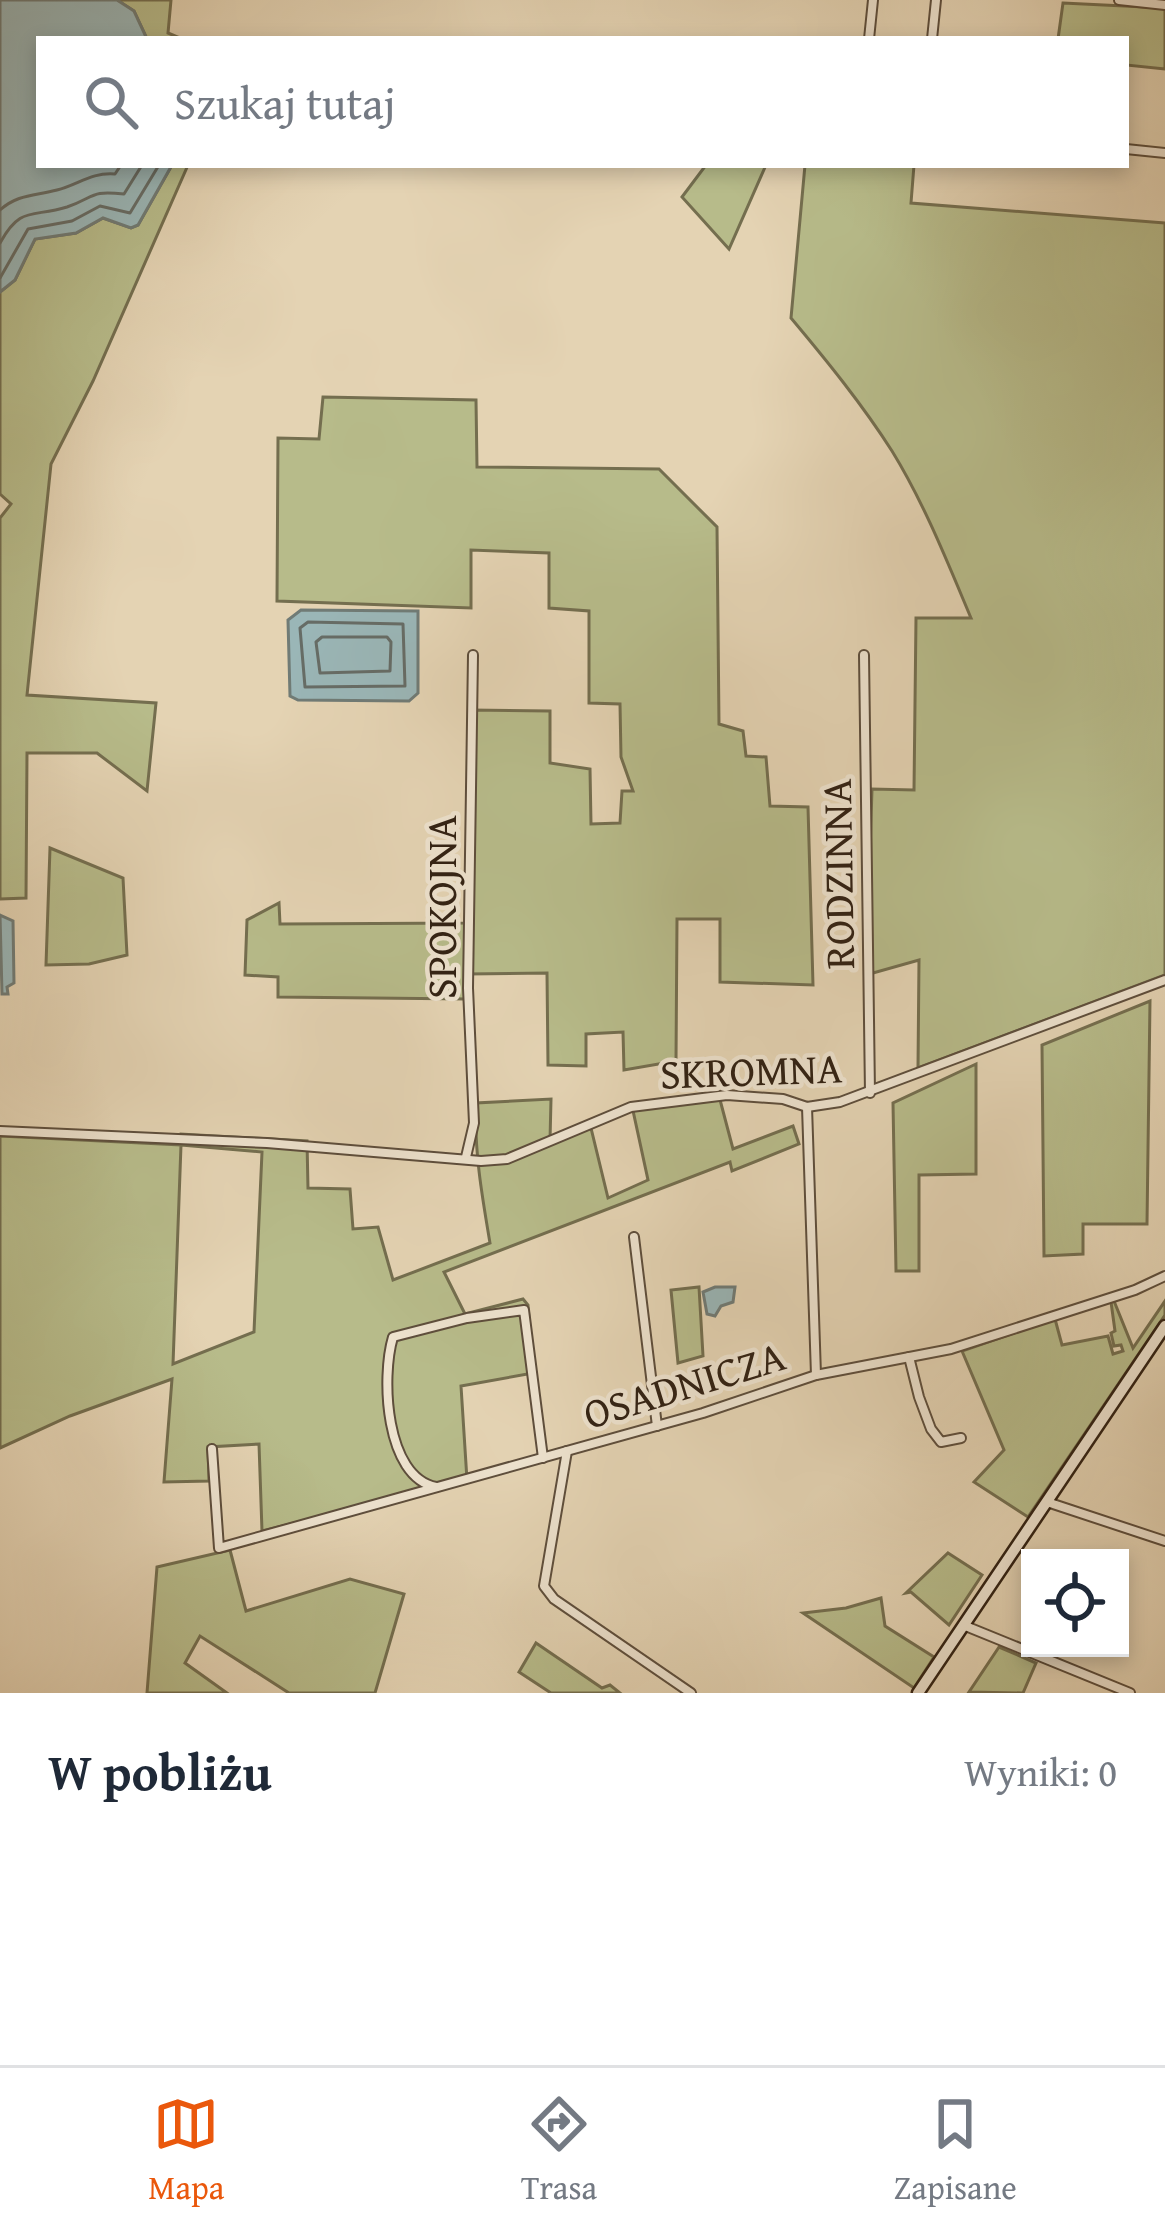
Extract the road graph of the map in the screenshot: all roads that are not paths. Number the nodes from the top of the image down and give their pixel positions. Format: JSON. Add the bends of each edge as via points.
{"nodes":[{"id":1,"x":873,"y":0,"type":"edge"},
{"id":2,"x":936,"y":0,"type":"edge"},
{"id":3,"x":1119,"y":0,"type":"edge"},
{"id":4,"x":1165,"y":5,"type":"edge"},
{"id":5,"x":869,"y":36,"type":"edge"},
{"id":6,"x":932,"y":36,"type":"edge"},
{"id":7,"x":1129,"y":149,"type":"edge"},
{"id":8,"x":1165,"y":153,"type":"edge"},
{"id":9,"x":472,"y":655,"type":"dead end"},
{"id":10,"x":864,"y":655,"type":"dead end"},
{"id":11,"x":1165,"y":980,"type":"edge"},
{"id":12,"x":870,"y":1093,"type":"junction"},
{"id":13,"x":807,"y":1107,"type":"junction"},
{"id":14,"x":0,"y":1131,"type":"edge"},
{"id":15,"x":466,"y":1157,"type":"junction"},
{"id":16,"x":634,"y":1237,"type":"dead end"},
{"id":17,"x":1165,"y":1276,"type":"edge"},
{"id":18,"x":1165,"y":1326,"type":"edge"},
{"id":19,"x":909,"y":1357,"type":"junction"},
{"id":20,"x":816,"y":1375,"type":"junction"},
{"id":21,"x":656,"y":1426,"type":"junction"},
{"id":22,"x":961,"y":1438,"type":"dead end"},
{"id":23,"x":212,"y":1449,"type":"dead end"},
{"id":24,"x":567,"y":1451,"type":"junction"},
{"id":25,"x":543,"y":1458,"type":"junction"},
{"id":26,"x":437,"y":1487,"type":"junction"},
{"id":27,"x":1047,"y":1502,"type":"junction"},
{"id":28,"x":1165,"y":1541,"type":"edge"},
{"id":29,"x":963,"y":1625,"type":"junction"},
{"id":30,"x":691,"y":1693,"type":"edge"},
{"id":31,"x":918,"y":1693,"type":"edge"},
{"id":32,"x":1130,"y":1693,"type":"edge"}],
"edges":[{"from":1,"to":5,"type":"street"},
{"from":2,"to":6,"type":"street"},
{"from":3,"to":4,"type":"street"},
{"from":7,"to":8,"type":"street"},
{"from":9,"to":15,"type":"street","name":"SPOKOJNA","via":[[474,1123]]},
{"from":10,"to":12,"type":"street","name":"RODZINNA"},
{"from":11,"to":12,"type":"street","name":"SKROMNA"},
{"from":12,"to":13,"type":"street","name":"SKROMNA"},
{"from":13,"to":15,"type":"street","name":"SKROMNA","via":[[727,1095],[631,1106],[507,1160]]},
{"from":13,"to":20,"type":"street"},
{"from":14,"to":15,"type":"street","name":"SKROMNA"},
{"from":16,"to":21,"type":"street"},
{"from":17,"to":19,"type":"street","name":"OSADNICZA"},
{"from":18,"to":27,"type":"street"},
{"from":19,"to":20,"type":"street","name":"OSADNICZA"},
{"from":19,"to":22,"type":"street","via":[[931,1429],[941,1442]]},
{"from":20,"to":21,"type":"street","name":"OSADNICZA"},
{"from":21,"to":24,"type":"street","name":"OSADNICZA"},
{"from":23,"to":26,"type":"street","name":"OSADNICZA","via":[[219,1548]]},
{"from":24,"to":25,"type":"street","name":"OSADNICZA"},
{"from":24,"to":30,"type":"street","via":[[544,1586]]},
{"from":25,"to":26,"type":"street","name":"OSADNICZA"},
{"from":25,"to":26,"type":"street","via":[[524,1310],[393,1337],[394,1442],[412,1475]]},
{"from":27,"to":28,"type":"street"},
{"from":27,"to":29,"type":"street"},
{"from":29,"to":31,"type":"street"},
{"from":29,"to":32,"type":"street"}]}
